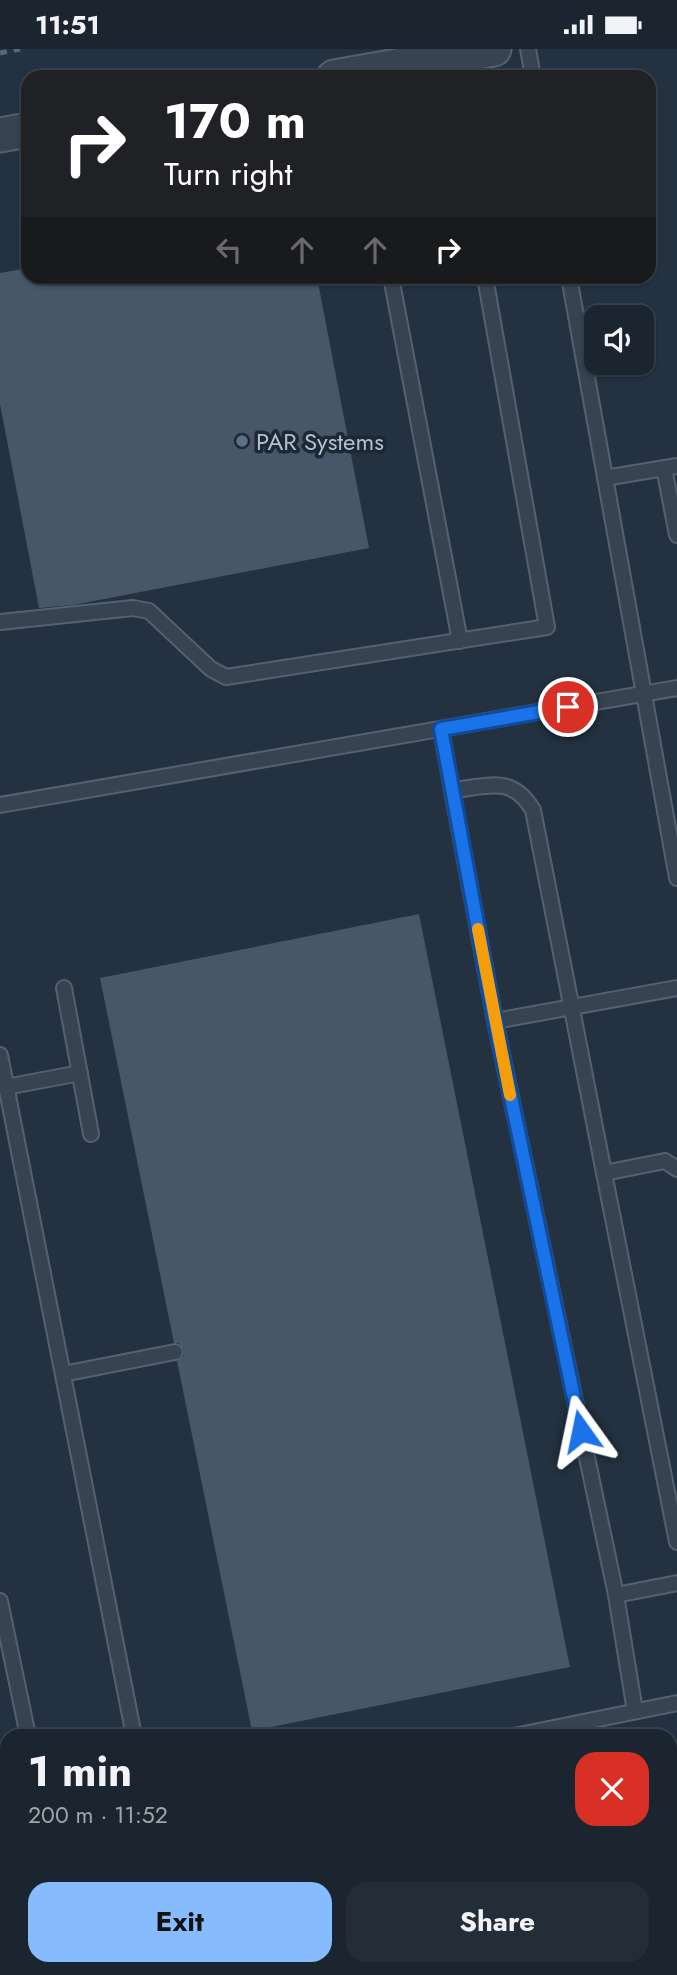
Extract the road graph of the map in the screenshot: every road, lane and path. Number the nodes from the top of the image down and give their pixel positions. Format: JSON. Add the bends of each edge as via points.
{"nodes":[{"id":1,"x":494,"y":49,"type":"edge"},
{"id":2,"x":528,"y":49,"type":"edge"},
{"id":3,"x":379,"y":70,"type":"edge"},
{"id":4,"x":532,"y":70,"type":"edge"},
{"id":5,"x":21,"y":131,"type":"edge"},
{"id":6,"x":0,"y":135,"type":"edge"},
{"id":7,"x":392,"y":284,"type":"edge"},
{"id":8,"x":486,"y":284,"type":"edge"},
{"id":9,"x":570,"y":284,"type":"edge"},
{"id":10,"x":671,"y":467,"type":"edge"},
{"id":11,"x":605,"y":478,"type":"junction"},
{"id":12,"x":677,"y":535,"type":"edge"},
{"id":13,"x":0,"y":622,"type":"edge"},
{"id":14,"x":460,"y":641,"type":"junction"},
{"id":15,"x":677,"y":688,"type":"edge"},
{"id":16,"x":644,"y":694,"type":"junction"},
{"id":17,"x":441,"y":729,"type":"junction"},
{"id":18,"x":452,"y":790,"type":"junction"},
{"id":19,"x":0,"y":805,"type":"edge"},
{"id":20,"x":677,"y":878,"type":"edge"},
{"id":21,"x":64,"y":988,"type":"dead end"},
{"id":22,"x":677,"y":988,"type":"edge"},
{"id":23,"x":569,"y":1007,"type":"junction"},
{"id":24,"x":495,"y":1021,"type":"junction"},
{"id":25,"x":0,"y":1055,"type":"edge"},
{"id":26,"x":80,"y":1073,"type":"junction"},
{"id":27,"x":6,"y":1087,"type":"junction"},
{"id":28,"x":91,"y":1133,"type":"dead end"},
{"id":29,"x":677,"y":1170,"type":"edge"},
{"id":30,"x":604,"y":1173,"type":"junction"},
{"id":31,"x":175,"y":1352,"type":"dead end"},
{"id":32,"x":63,"y":1374,"type":"junction"},
{"id":33,"x":677,"y":1542,"type":"edge"},
{"id":34,"x":677,"y":1583,"type":"edge"},
{"id":35,"x":616,"y":1595,"type":"junction"},
{"id":36,"x":0,"y":1601,"type":"edge"},
{"id":37,"x":677,"y":1703,"type":"edge"},
{"id":38,"x":635,"y":1711,"type":"junction"},
{"id":39,"x":27,"y":1729,"type":"edge"},
{"id":40,"x":133,"y":1729,"type":"edge"},
{"id":41,"x":548,"y":1729,"type":"edge"}],
"edges":[{"from":1,"to":3,"type":"street"},
{"from":2,"to":4,"type":"lane"},
{"from":5,"to":6,"type":"street"},
{"from":7,"to":14,"type":"lane"},
{"from":8,"to":14,"type":"lane","via":[[547,627]]},
{"from":9,"to":11,"type":"lane"},
{"from":10,"to":11,"type":"lane"},
{"from":10,"to":12,"type":"lane"},
{"from":11,"to":16,"type":"lane"},
{"from":13,"to":14,"type":"lane","via":[[132,608],[149,611],[211,669],[226,677]]},
{"from":15,"to":16,"type":"lane"},
{"from":16,"to":17,"type":"lane"},
{"from":16,"to":20,"type":"lane"},
{"from":17,"to":18,"type":"lane"},
{"from":17,"to":19,"type":"lane"},
{"from":18,"to":23,"type":"lane","via":[[508,785],[523,794],[533,810]]},
{"from":18,"to":24,"type":"lane"},
{"from":21,"to":26,"type":"lane"},
{"from":22,"to":23,"type":"lane"},
{"from":23,"to":24,"type":"lane"},
{"from":23,"to":30,"type":"lane"},
{"from":24,"to":35,"type":"lane"},
{"from":25,"to":27,"type":"lane"},
{"from":26,"to":27,"type":"lane"},
{"from":26,"to":28,"type":"lane"},
{"from":27,"to":32,"type":"lane"},
{"from":29,"to":30,"type":"lane","via":[[665,1161]]},
{"from":30,"to":33,"type":"lane"},
{"from":31,"to":32,"type":"lane"},
{"from":32,"to":40,"type":"lane"},
{"from":34,"to":35,"type":"lane"},
{"from":35,"to":38,"type":"lane"},
{"from":36,"to":39,"type":"lane"},
{"from":37,"to":38,"type":"lane"},
{"from":38,"to":41,"type":"lane"}]}
